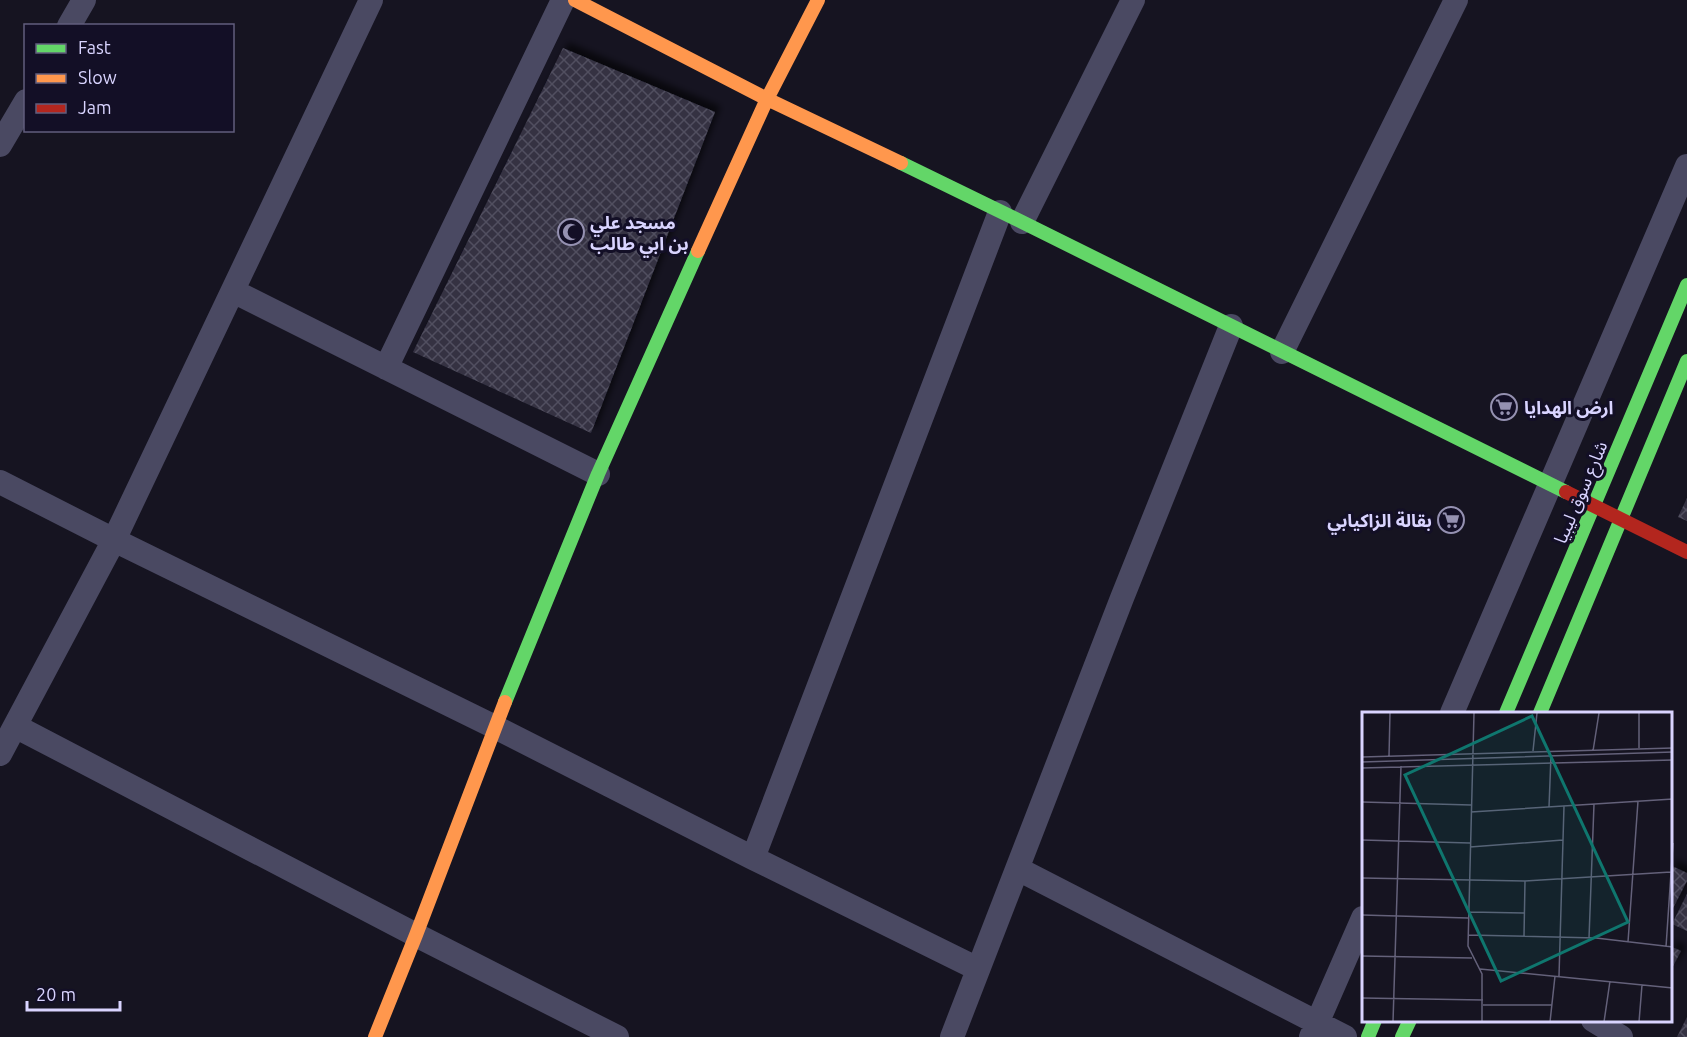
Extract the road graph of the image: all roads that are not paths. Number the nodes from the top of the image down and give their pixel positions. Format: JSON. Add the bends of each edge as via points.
{"nodes":[{"id":1,"x":84,"y":0,"type":"edge"},
{"id":2,"x":371,"y":0,"type":"edge"},
{"id":3,"x":564,"y":0,"type":"edge"},
{"id":4,"x":575,"y":0,"type":"edge"},
{"id":5,"x":818,"y":0,"type":"edge"},
{"id":6,"x":1132,"y":0,"type":"edge"},
{"id":7,"x":1456,"y":0,"type":"edge"},
{"id":8,"x":70,"y":24,"type":"edge"},
{"id":9,"x":767,"y":99,"type":"junction"},
{"id":10,"x":24,"y":104,"type":"edge"},
{"id":11,"x":0,"y":145,"type":"edge"},
{"id":12,"x":1687,"y":166,"type":"edge"},
{"id":13,"x":1000,"y":212,"type":"junction"},
{"id":14,"x":1022,"y":222,"type":"junction"},
{"id":15,"x":1687,"y":285,"type":"edge"},
{"id":16,"x":233,"y":291,"type":"junction"},
{"id":17,"x":1231,"y":326,"type":"junction"},
{"id":18,"x":1282,"y":352,"type":"junction"},
{"id":19,"x":1687,"y":361,"type":"edge"},
{"id":20,"x":386,"y":368,"type":"junction"},
{"id":21,"x":598,"y":474,"type":"junction"},
{"id":22,"x":0,"y":482,"type":"edge"},
{"id":23,"x":1550,"y":485,"type":"junction"},
{"id":24,"x":1594,"y":506,"type":"junction"},
{"id":25,"x":1621,"y":518,"type":"junction"},
{"id":26,"x":114,"y":540,"type":"junction"},
{"id":27,"x":1687,"y":552,"type":"edge"},
{"id":28,"x":1452,"y":712,"type":"edge"},
{"id":29,"x":1506,"y":712,"type":"edge"},
{"id":30,"x":1540,"y":712,"type":"edge"},
{"id":31,"x":15,"y":726,"type":"junction"},
{"id":32,"x":495,"y":727,"type":"junction"},
{"id":33,"x":0,"y":754,"type":"edge"},
{"id":34,"x":753,"y":858,"type":"junction"},
{"id":35,"x":1018,"y":869,"type":"junction"},
{"id":36,"x":1362,"y":920,"type":"edge"},
{"id":37,"x":416,"y":935,"type":"junction"},
{"id":38,"x":978,"y":969,"type":"junction"},
{"id":39,"x":1374,"y":1022,"type":"edge"},
{"id":40,"x":1409,"y":1022,"type":"edge"},
{"id":41,"x":1596,"y":1022,"type":"edge"},
{"id":42,"x":1314,"y":1030,"type":"edge"},
{"id":43,"x":375,"y":1037,"type":"edge"},
{"id":44,"x":617,"y":1037,"type":"edge"},
{"id":45,"x":952,"y":1037,"type":"edge"},
{"id":46,"x":1345,"y":1037,"type":"edge"},
{"id":47,"x":1368,"y":1037,"type":"edge"},
{"id":48,"x":1402,"y":1037,"type":"edge"},
{"id":49,"x":1621,"y":1037,"type":"edge"}],
"edges":[{"from":1,"to":8,"type":"street"},
{"from":2,"to":16,"type":"street"},
{"from":3,"to":20,"type":"street"},
{"from":4,"to":9,"type":"street"},
{"from":5,"to":9,"type":"street"},
{"from":6,"to":14,"type":"street"},
{"from":7,"to":18,"type":"street"},
{"from":9,"to":13,"type":"street"},
{"from":9,"to":21,"type":"street"},
{"from":10,"to":11,"type":"street"},
{"from":12,"to":23,"type":"street"},
{"from":13,"to":14,"type":"street"},
{"from":13,"to":34,"type":"street"},
{"from":14,"to":17,"type":"street"},
{"from":15,"to":24,"type":"street","name":"شارع سوق ليبيا"},
{"from":16,"to":20,"type":"street"},
{"from":16,"to":26,"type":"street"},
{"from":17,"to":18,"type":"street"},
{"from":17,"to":35,"type":"street"},
{"from":18,"to":23,"type":"street"},
{"from":19,"to":25,"type":"street"},
{"from":20,"to":21,"type":"street"},
{"from":21,"to":32,"type":"street"},
{"from":22,"to":26,"type":"street"},
{"from":23,"to":24,"type":"street"},
{"from":23,"to":28,"type":"street"},
{"from":24,"to":25,"type":"street"},
{"from":24,"to":29,"type":"street","name":"شارع سوق ليبيا"},
{"from":25,"to":27,"type":"street"},
{"from":25,"to":30,"type":"street"},
{"from":26,"to":31,"type":"street"},
{"from":26,"to":32,"type":"street"},
{"from":31,"to":33,"type":"street"},
{"from":31,"to":37,"type":"street"},
{"from":32,"to":34,"type":"street"},
{"from":32,"to":37,"type":"street"},
{"from":34,"to":38,"type":"street"},
{"from":35,"to":38,"type":"street"},
{"from":35,"to":42,"type":"street"},
{"from":36,"to":42,"type":"street"},
{"from":37,"to":43,"type":"street"},
{"from":37,"to":44,"type":"street"},
{"from":38,"to":45,"type":"street"},
{"from":39,"to":47,"type":"street"},
{"from":40,"to":48,"type":"street"},
{"from":41,"to":49,"type":"street"},
{"from":42,"to":46,"type":"street"}]}
